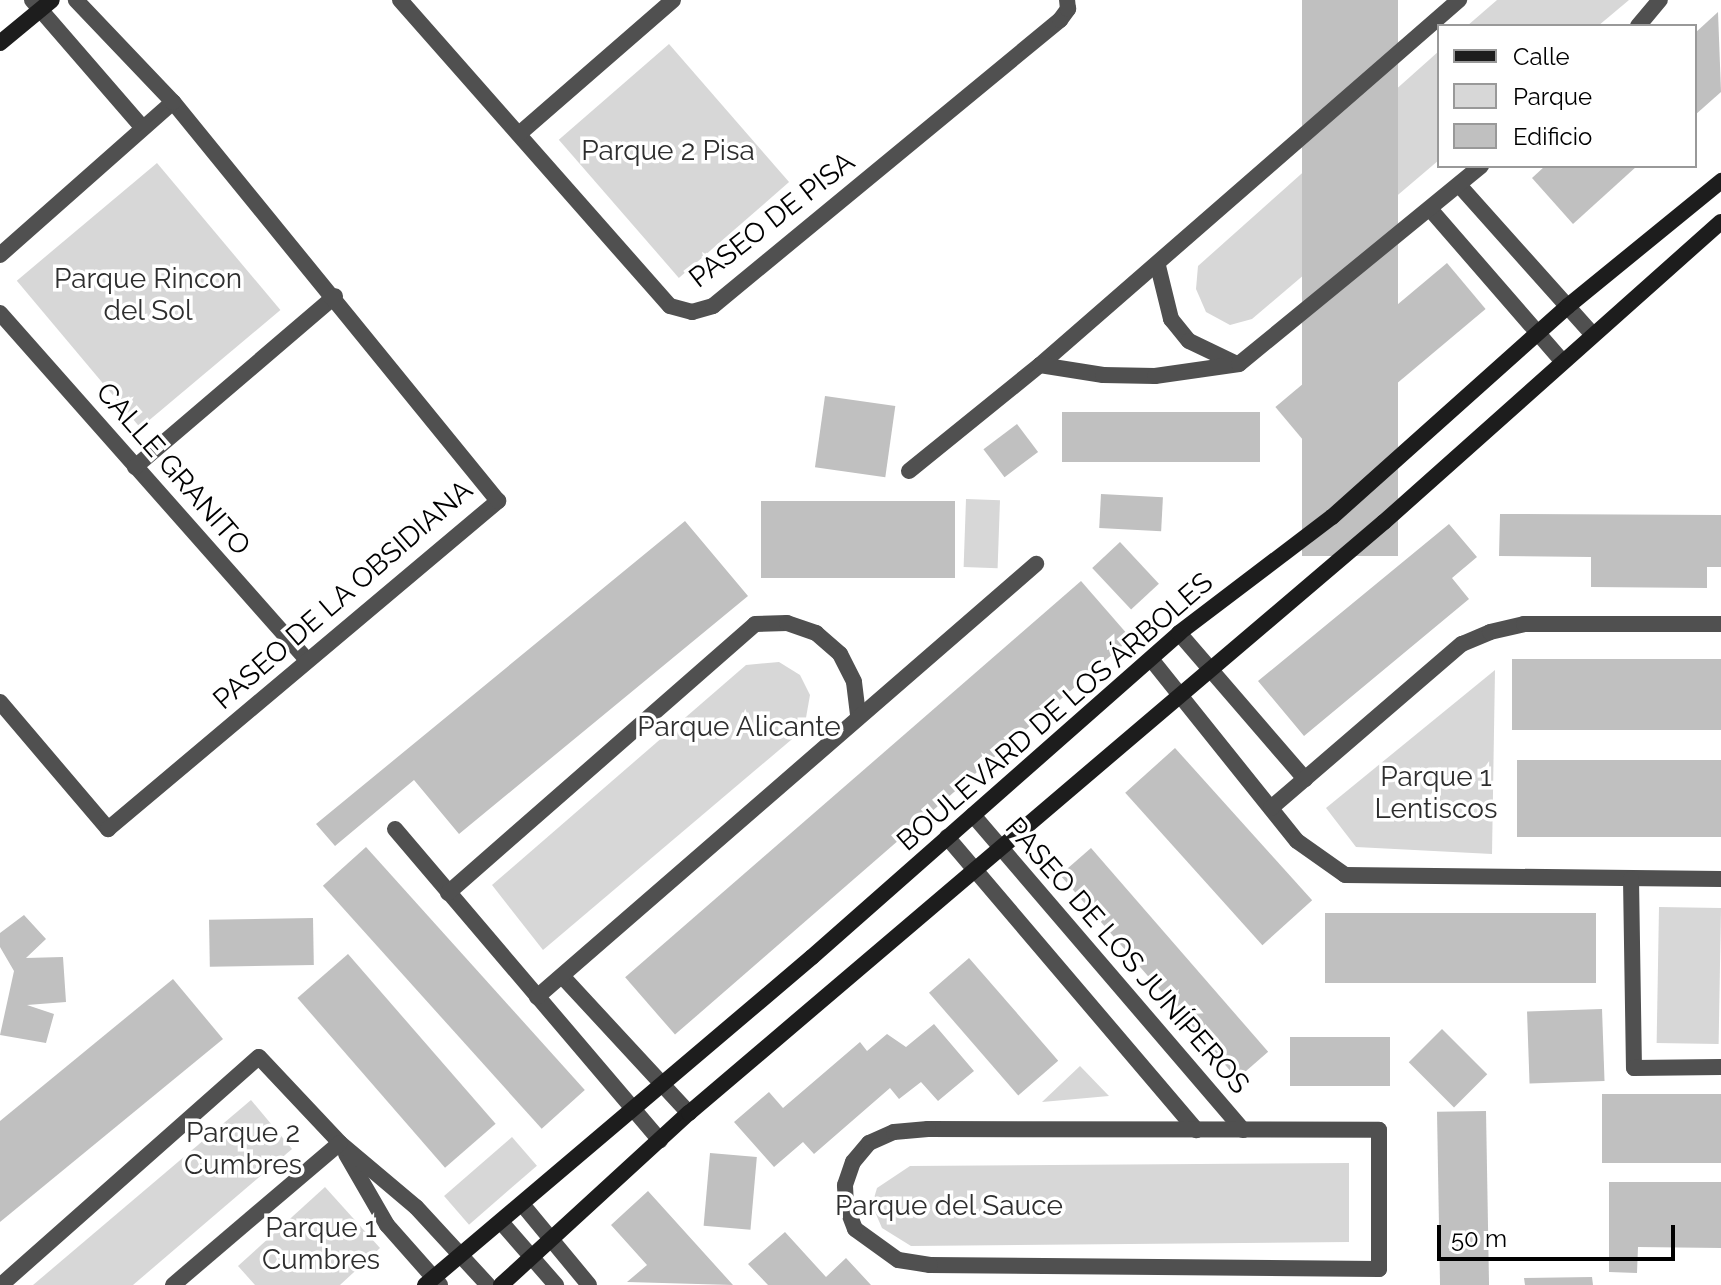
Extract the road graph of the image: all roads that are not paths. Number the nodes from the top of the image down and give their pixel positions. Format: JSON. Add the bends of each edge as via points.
{"nodes":[{"id":1,"x":76,"y":0,"type":"edge"},
{"id":2,"x":400,"y":0,"type":"edge"},
{"id":3,"x":673,"y":0,"type":"edge"},
{"id":4,"x":1067,"y":0,"type":"edge"},
{"id":5,"x":1459,"y":0,"type":"edge"},
{"id":6,"x":1660,"y":0,"type":"edge"},
{"id":7,"x":41,"y":3,"type":"edge"},
{"id":8,"x":1640,"y":24,"type":"edge"},
{"id":9,"x":0,"y":43,"type":"edge"},
{"id":10,"x":173,"y":102,"type":"junction"},
{"id":11,"x":143,"y":128,"type":"junction"},
{"id":12,"x":519,"y":134,"type":"junction"},
{"id":13,"x":1479,"y":168,"type":"edge"},
{"id":14,"x":1721,"y":181,"type":"edge"},
{"id":15,"x":1459,"y":185,"type":"junction"},
{"id":16,"x":1430,"y":209,"type":"junction"},
{"id":17,"x":1721,"y":222,"type":"edge"},
{"id":18,"x":0,"y":255,"type":"edge"},
{"id":19,"x":1158,"y":266,"type":"junction"},
{"id":20,"x":335,"y":296,"type":"junction"},
{"id":21,"x":1568,"y":306,"type":"junction"},
{"id":22,"x":0,"y":313,"type":"edge"},
{"id":23,"x":1538,"y":333,"type":"junction"},
{"id":24,"x":1592,"y":334,"type":"junction"},
{"id":25,"x":1562,"y":361,"type":"junction"},
{"id":26,"x":1239,"y":364,"type":"junction"},
{"id":27,"x":1040,"y":365,"type":"junction"},
{"id":28,"x":135,"y":467,"type":"junction"},
{"id":29,"x":909,"y":471,"type":"dead end"},
{"id":30,"x":1036,"y":564,"type":"dead end"},
{"id":31,"x":1721,"y":624,"type":"edge"},
{"id":32,"x":1179,"y":633,"type":"junction"},
{"id":33,"x":1151,"y":659,"type":"junction"},
{"id":34,"x":307,"y":660,"type":"junction"},
{"id":35,"x":1209,"y":667,"type":"junction"},
{"id":36,"x":1179,"y":694,"type":"junction"},
{"id":37,"x":0,"y":702,"type":"edge"},
{"id":38,"x":858,"y":714,"type":"junction"},
{"id":39,"x":1305,"y":779,"type":"junction"},
{"id":40,"x":1271,"y":808,"type":"junction"},
{"id":41,"x":973,"y":815,"type":"junction"},
{"id":42,"x":395,"y":829,"type":"dead end"},
{"id":43,"x":947,"y":837,"type":"junction"},
{"id":44,"x":998,"y":846,"type":"junction"},
{"id":45,"x":974,"y":866,"type":"junction"},
{"id":46,"x":1631,"y":879,"type":"junction"},
{"id":47,"x":1721,"y":879,"type":"edge"},
{"id":48,"x":448,"y":893,"type":"junction"},
{"id":49,"x":562,"y":976,"type":"junction"},
{"id":50,"x":537,"y":997,"type":"junction"},
{"id":51,"x":1721,"y":1067,"type":"edge"},
{"id":52,"x":661,"y":1083,"type":"junction"},
{"id":53,"x":633,"y":1108,"type":"junction"},
{"id":54,"x":689,"y":1113,"type":"junction"},
{"id":55,"x":1196,"y":1130,"type":"junction"},
{"id":56,"x":1243,"y":1130,"type":"junction"},
{"id":57,"x":660,"y":1140,"type":"junction"},
{"id":58,"x":340,"y":1143,"type":"junction"},
{"id":59,"x":522,"y":1204,"type":"junction"},
{"id":60,"x":501,"y":1222,"type":"junction"},
{"id":61,"x":553,"y":1237,"type":"junction"},
{"id":62,"x":462,"y":1254,"type":"junction"},
{"id":63,"x":531,"y":1257,"type":"junction"},
{"id":64,"x":433,"y":1283,"type":"edge"},
{"id":65,"x":1,"y":1285,"type":"edge"},
{"id":66,"x":173,"y":1285,"type":"edge"},
{"id":67,"x":488,"y":1285,"type":"edge"},
{"id":68,"x":501,"y":1285,"type":"edge"},
{"id":69,"x":556,"y":1285,"type":"edge"},
{"id":70,"x":589,"y":1285,"type":"edge"}],
"edges":[{"from":1,"to":10,"type":"street","name":"PASEO DE LA OBSIDIANA"},
{"from":2,"to":12,"type":"street","name":"PASEO DE PISA"},
{"from":3,"to":12,"type":"street"},
{"from":4,"to":12,"type":"street","name":"PASEO DE PISA","via":[[1060,20],[713,306],[692,312],[670,306]]},
{"from":5,"to":19,"type":"street"},
{"from":6,"to":8,"type":"street"},
{"from":7,"to":9,"type":"main road"},
{"from":7,"to":11,"type":"street"},
{"from":10,"to":11,"type":"street"},
{"from":10,"to":20,"type":"street","name":"PASEO DE LA OBSIDIANA"},
{"from":11,"to":18,"type":"street"},
{"from":13,"to":15,"type":"street"},
{"from":14,"to":21,"type":"main road","name":"BOULEVARD DE LOS ÁRBOLES"},
{"from":15,"to":16,"type":"street"},
{"from":15,"to":21,"type":"street"},
{"from":16,"to":23,"type":"street"},
{"from":16,"to":26,"type":"street"},
{"from":17,"to":24,"type":"main road"},
{"from":19,"to":26,"type":"street","via":[[1171,319],[1189,341],[1212,356]]},
{"from":19,"to":27,"type":"street"},
{"from":20,"to":28,"type":"street"},
{"from":20,"to":34,"type":"street","name":"PASEO DE LA OBSIDIANA","via":[[498,501]]},
{"from":21,"to":23,"type":"main road","name":"BOULEVARD DE LOS ÁRBOLES"},
{"from":21,"to":24,"type":"street"},
{"from":22,"to":28,"type":"street","name":"CALLE GRANITO"},
{"from":23,"to":25,"type":"street"},
{"from":23,"to":32,"type":"main road","name":"BOULEVARD DE LOS ÁRBOLES","via":[[1332,517]]},
{"from":24,"to":25,"type":"main road"},
{"from":25,"to":35,"type":"main road","via":[[1384,522]]},
{"from":26,"to":27,"type":"street","via":[[1155,376]]},
{"from":27,"to":29,"type":"street"},
{"from":28,"to":34,"type":"street","name":"CALLE GRANITO"},
{"from":30,"to":38,"type":"street"},
{"from":31,"to":39,"type":"street","via":[[1524,624],[1490,632],[1462,644]]},
{"from":32,"to":33,"type":"main road","name":"BOULEVARD DE LOS ÁRBOLES"},
{"from":32,"to":35,"type":"street"},
{"from":33,"to":36,"type":"street"},
{"from":33,"to":41,"type":"main road","name":"BOULEVARD DE LOS ÁRBOLES"},
{"from":34,"to":37,"type":"street","name":"PASEO DE LA OBSIDIANA","via":[[108,829]]},
{"from":35,"to":36,"type":"main road"},
{"from":35,"to":39,"type":"street"},
{"from":36,"to":40,"type":"street"},
{"from":36,"to":44,"type":"main road"},
{"from":38,"to":48,"type":"street","via":[[847,668],[816,633],[787,623],[755,624]]},
{"from":38,"to":49,"type":"street"},
{"from":39,"to":40,"type":"street"},
{"from":40,"to":46,"type":"street","via":[[1317,859],[1345,875]]},
{"from":41,"to":43,"type":"main road","name":"BOULEVARD DE LOS ÁRBOLES"},
{"from":41,"to":44,"type":"street","name":"PASEO DE LOS JUNÍPEROS"},
{"from":42,"to":48,"type":"street"},
{"from":43,"to":45,"type":"street","name":"PASEO DE LOS JUNÍPEROS"},
{"from":43,"to":52,"type":"main road","name":"BOULEVARD DE LOS ÁRBOLES"},
{"from":44,"to":45,"type":"main road"},
{"from":44,"to":56,"type":"street","name":"PASEO DE LOS JUNÍPEROS"},
{"from":45,"to":54,"type":"main road"},
{"from":45,"to":55,"type":"street","name":"PASEO DE LOS JUNÍPEROS"},
{"from":46,"to":47,"type":"street"},
{"from":46,"to":51,"type":"street","via":[[1634,1068]]},
{"from":48,"to":50,"type":"street"},
{"from":49,"to":50,"type":"street"},
{"from":49,"to":52,"type":"street"},
{"from":50,"to":53,"type":"street"},
{"from":52,"to":53,"type":"main road","name":"BOULEVARD DE LOS ÁRBOLES"},
{"from":52,"to":54,"type":"street"},
{"from":53,"to":57,"type":"street"},
{"from":53,"to":59,"type":"main road","name":"BOULEVARD DE LOS ÁRBOLES"},
{"from":54,"to":57,"type":"main road"},
{"from":55,"to":56,"type":"street","name":"PASEO DE LOS JUNÍPEROS"},
{"from":55,"to":56,"type":"street","name":"PASEO DE LOS JUNÍPEROS","via":[[894,1132],[869,1143],[853,1162],[846,1205],[855,1229],[874,1247],[898,1260],[930,1265],[1379,1269],[1379,1130]]},
{"from":57,"to":61,"type":"main road"},
{"from":58,"to":62,"type":"street"},
{"from":58,"to":64,"type":"street","via":[[387,1225]]},
{"from":58,"to":65,"type":"street","via":[[259,1057]]},
{"from":58,"to":66,"type":"street"},
{"from":59,"to":60,"type":"main road","name":"BOULEVARD DE LOS ÁRBOLES"},
{"from":59,"to":61,"type":"street"},
{"from":60,"to":62,"type":"main road","name":"BOULEVARD DE LOS ÁRBOLES"},
{"from":60,"to":63,"type":"street"},
{"from":61,"to":63,"type":"main road"},
{"from":61,"to":70,"type":"street"},
{"from":62,"to":64,"type":"main road","name":"BOULEVARD DE LOS ÁRBOLES"},
{"from":62,"to":67,"type":"street"},
{"from":63,"to":68,"type":"main road"},
{"from":63,"to":69,"type":"street"}]}
